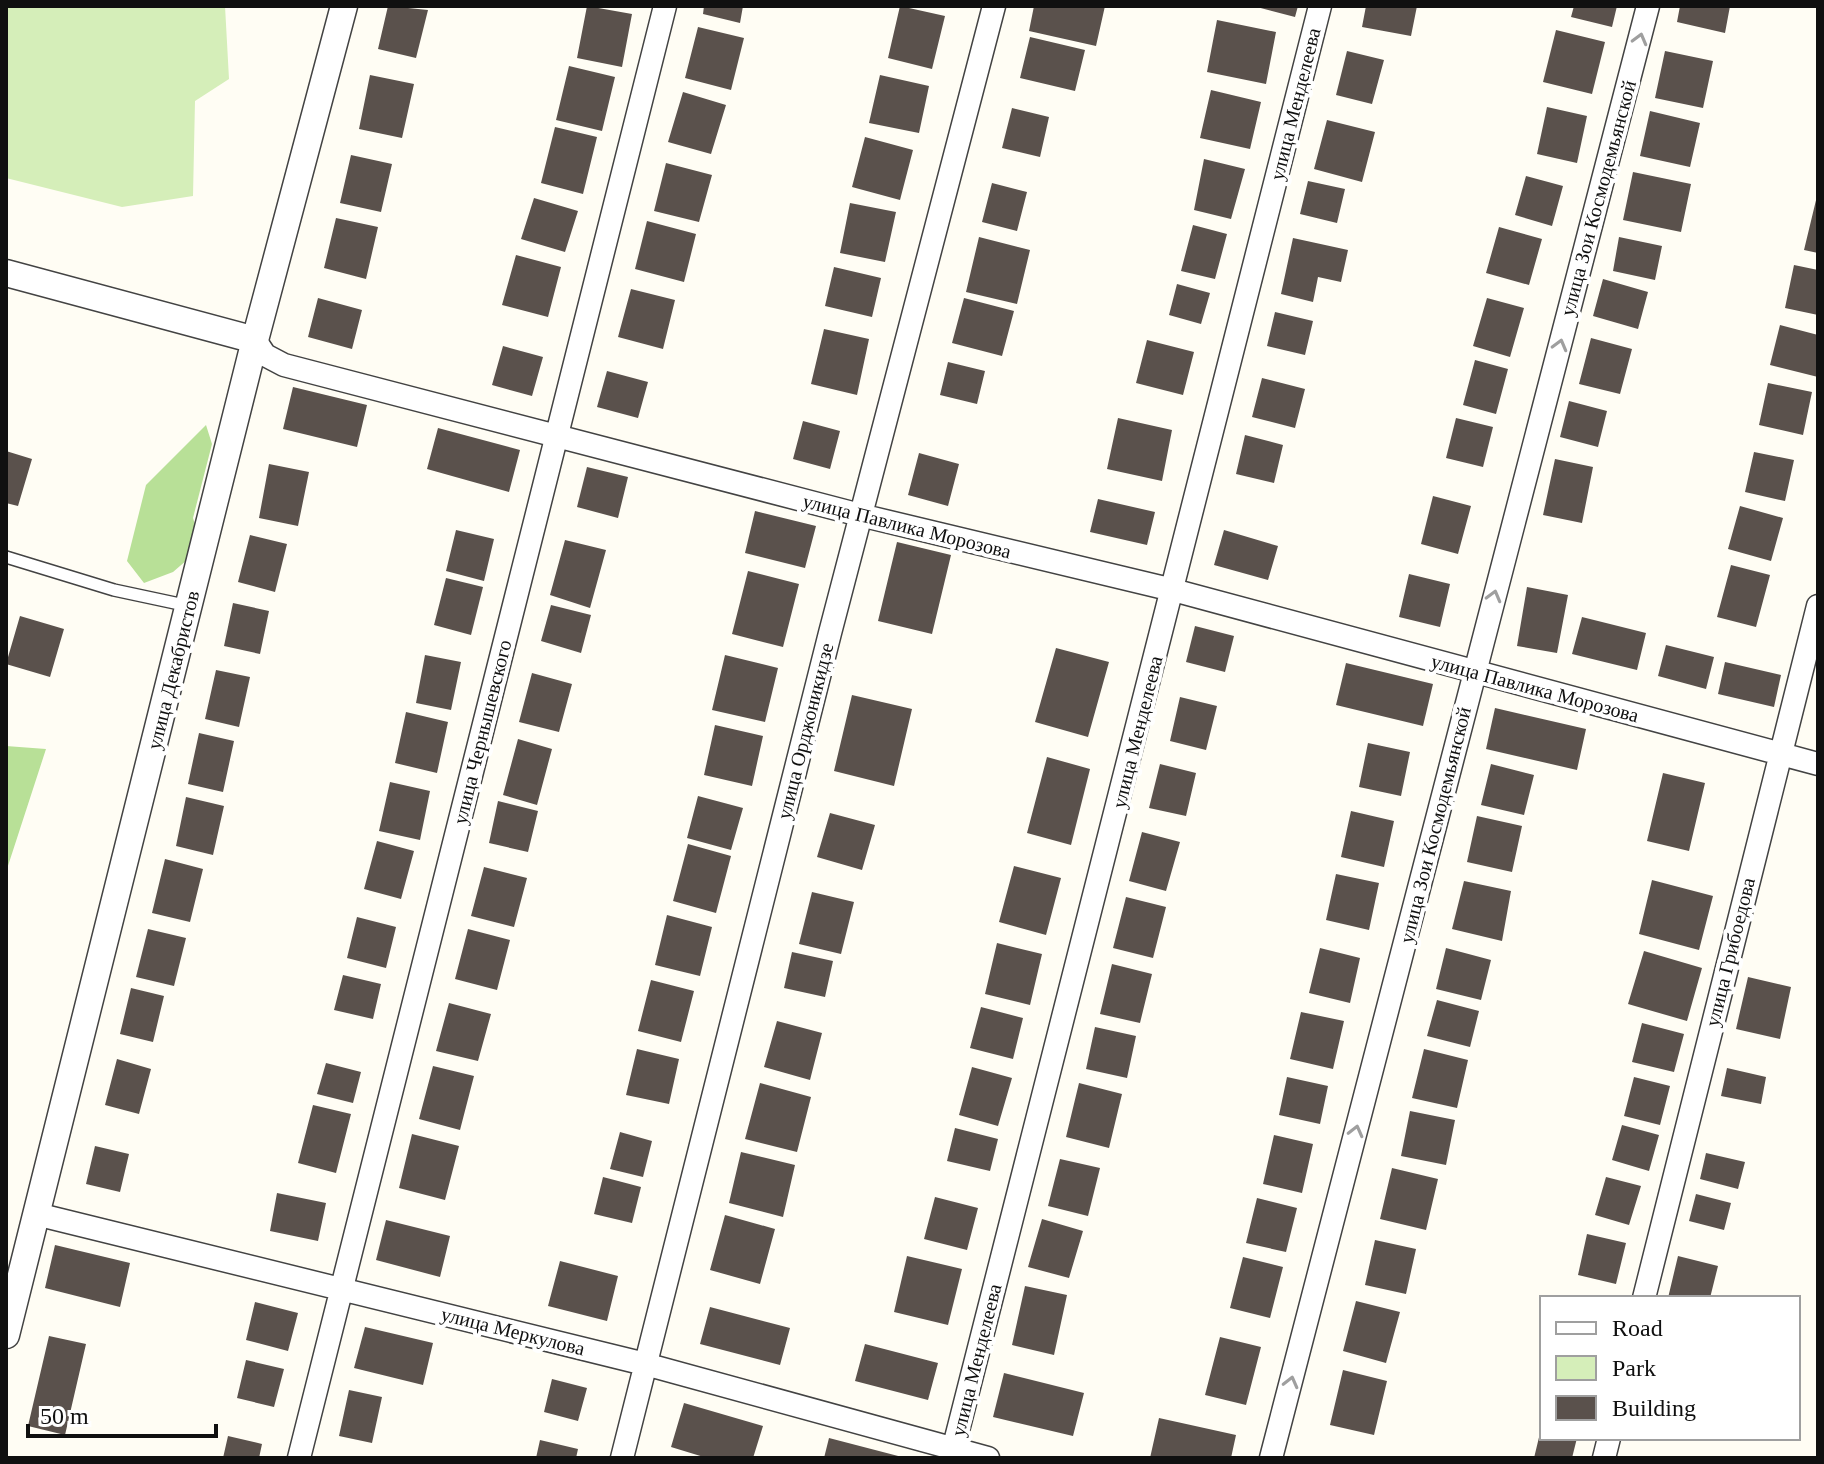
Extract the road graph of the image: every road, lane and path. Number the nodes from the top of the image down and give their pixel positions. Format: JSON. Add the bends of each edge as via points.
{"nodes":[{"id":1,"x":344,"y":6,"type":"edge"},
{"id":2,"x":665,"y":6,"type":"edge"},
{"id":3,"x":994,"y":6,"type":"edge"},
{"id":4,"x":1320,"y":6,"type":"edge"},
{"id":5,"x":1648,"y":6,"type":"edge"},
{"id":6,"x":6,"y":273,"type":"edge"},
{"id":7,"x":255,"y":340,"type":"junction"},
{"id":8,"x":557,"y":438,"type":"junction"},
{"id":9,"x":860,"y":515,"type":"junction"},
{"id":10,"x":6,"y":557,"type":"edge"},
{"id":11,"x":1173,"y":590,"type":"junction"},
{"id":12,"x":189,"y":606,"type":"junction"},
{"id":13,"x":1818,"y":606,"type":"edge"},
{"id":14,"x":1475,"y":672,"type":"junction"},
{"id":15,"x":1779,"y":754,"type":"junction"},
{"id":16,"x":1818,"y":764,"type":"edge"},
{"id":17,"x":36,"y":1214,"type":"junction"},
{"id":18,"x":340,"y":1289,"type":"junction"},
{"id":19,"x":1644,"y":1296,"type":"edge"},
{"id":20,"x":6,"y":1335,"type":"edge"},
{"id":21,"x":645,"y":1364,"type":"junction"},
{"id":22,"x":952,"y":1454,"type":"edge"},
{"id":23,"x":299,"y":1458,"type":"edge"},
{"id":24,"x":622,"y":1458,"type":"edge"},
{"id":25,"x":988,"y":1458,"type":"edge"},
{"id":26,"x":1271,"y":1458,"type":"edge"}],
"edges":[{"from":1,"to":7,"type":"street","name":"улица Декабристов"},
{"from":2,"to":8,"type":"street","name":"улица Чернышевского"},
{"from":3,"to":9,"type":"street","name":"улица Орджоникидзе"},
{"from":4,"to":11,"type":"street","name":"улица Менделеева"},
{"from":14,"to":5,"type":"street","name":"улица Зои Космодемьянской","one_way":true},
{"from":6,"to":7,"type":"street","name":"улица Павлика Морозова"},
{"from":7,"to":8,"type":"street","name":"улица Павлика Морозова","via":[[265,355],[284,365]]},
{"from":7,"to":12,"type":"street","name":"улица Декабристов"},
{"from":8,"to":9,"type":"street","name":"улица Павлика Морозова"},
{"from":8,"to":18,"type":"street","name":"улица Чернышевского"},
{"from":9,"to":11,"type":"street","name":"улица Павлика Морозова"},
{"from":9,"to":21,"type":"street","name":"улица Орджоникидзе"},
{"from":10,"to":12,"type":"lane"},
{"from":11,"to":14,"type":"street","name":"улица Павлика Морозова"},
{"from":11,"to":22,"type":"street","name":"улица Менделеева"},
{"from":12,"to":17,"type":"street","name":"улица Декабристов"},
{"from":13,"to":15,"type":"street","name":"улица Грибоедова"},
{"from":14,"to":15,"type":"street","name":"улица Павлика Морозова"},
{"from":26,"to":14,"type":"street","name":"улица Зои Космодемьянской","one_way":true},
{"from":15,"to":16,"type":"street","name":"улица Павлика Морозова"},
{"from":15,"to":19,"type":"street","name":"улица Грибоедова"},
{"from":17,"to":18,"type":"street","name":"улица Меркулова"},
{"from":17,"to":20,"type":"street","name":"улица Декабристов"},
{"from":18,"to":21,"type":"street","name":"улица Меркулова"},
{"from":18,"to":23,"type":"street","name":"улица Чернышевского"},
{"from":21,"to":22,"type":"street","name":"улица Меркулова"},
{"from":21,"to":24,"type":"street","name":"улица Орджоникидзе"},
{"from":22,"to":25,"type":"street","name":"улица Меркулова"}]}
